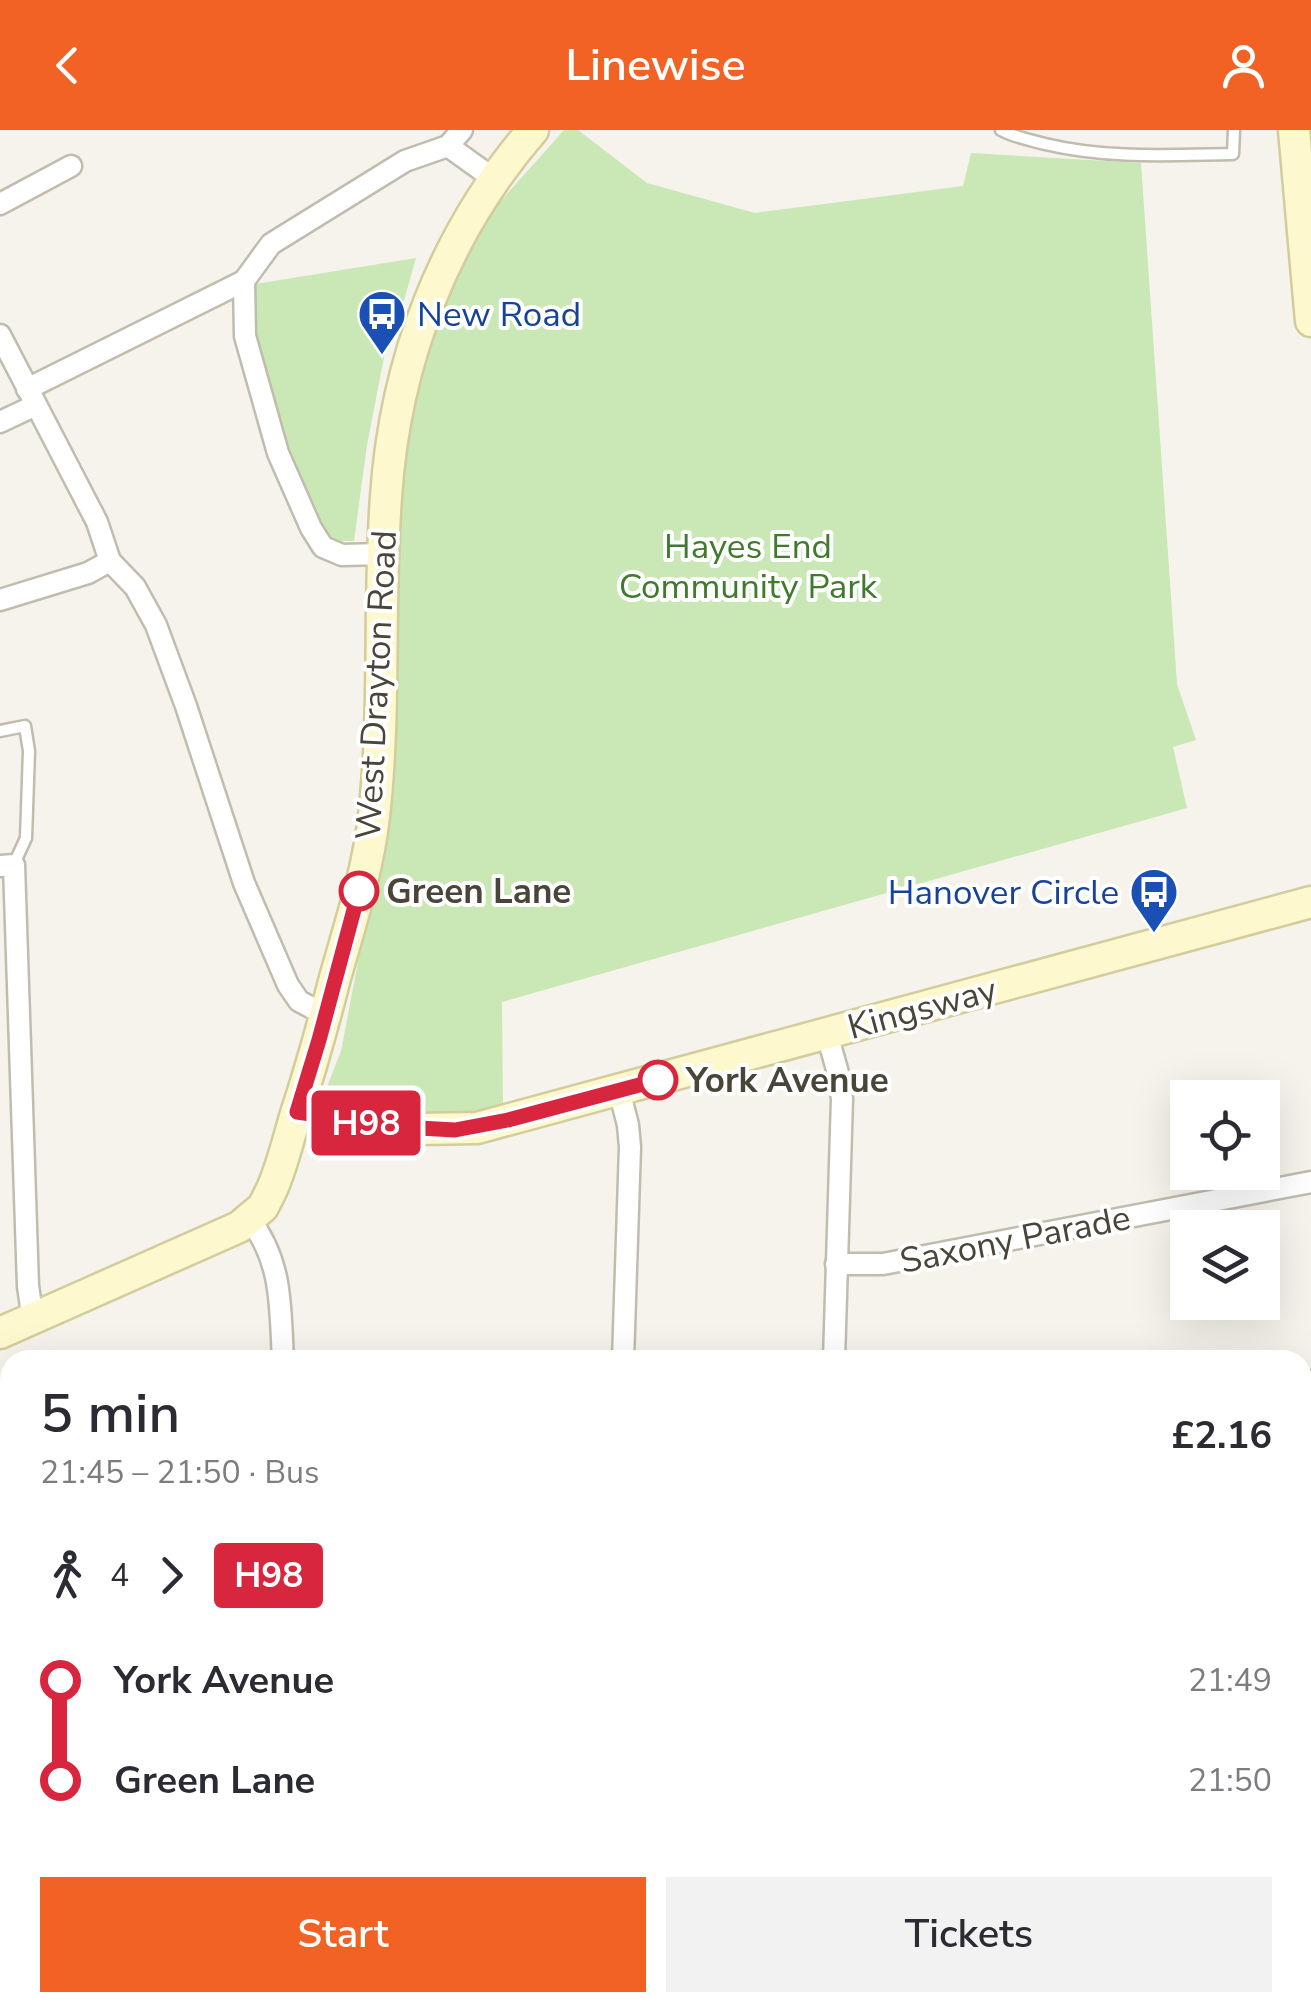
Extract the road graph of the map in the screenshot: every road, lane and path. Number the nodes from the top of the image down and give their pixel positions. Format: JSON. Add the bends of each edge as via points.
{"nodes":[{"id":1,"x":534,"y":130,"type":"edge"},
{"id":2,"x":1001,"y":130,"type":"edge"},
{"id":3,"x":1234,"y":130,"type":"edge"},
{"id":4,"x":1294,"y":130,"type":"edge"},
{"id":5,"x":455,"y":138,"type":"edge"},
{"id":6,"x":70,"y":166,"type":"dead end"},
{"id":7,"x":494,"y":179,"type":"junction"},
{"id":8,"x":0,"y":204,"type":"edge"},
{"id":9,"x":244,"y":280,"type":"junction"},
{"id":10,"x":1311,"y":321,"type":"edge"},
{"id":11,"x":0,"y":335,"type":"edge"},
{"id":12,"x":32,"y":397,"type":"junction"},
{"id":13,"x":0,"y":422,"type":"edge"},
{"id":14,"x":383,"y":554,"type":"junction"},
{"id":15,"x":110,"y":561,"type":"junction"},
{"id":16,"x":0,"y":600,"type":"edge"},
{"id":17,"x":0,"y":732,"type":"edge"},
{"id":18,"x":7,"y":866,"type":"edge"},
{"id":19,"x":1311,"y":902,"type":"edge"},
{"id":20,"x":326,"y":1012,"type":"junction"},
{"id":21,"x":827,"y":1034,"type":"junction"},
{"id":22,"x":619,"y":1090,"type":"junction"},
{"id":23,"x":297,"y":1112,"type":"junction"},
{"id":24,"x":1311,"y":1182,"type":"edge"},
{"id":25,"x":250,"y":1220,"type":"junction"},
{"id":26,"x":836,"y":1264,"type":"junction"},
{"id":27,"x":35,"y":1318,"type":"junction"},
{"id":28,"x":0,"y":1334,"type":"edge"},
{"id":29,"x":282,"y":1350,"type":"edge"},
{"id":30,"x":623,"y":1350,"type":"edge"},
{"id":31,"x":834,"y":1350,"type":"edge"}],
"edges":[{"from":1,"to":7,"type":"main road","name":"West Drayton Road"},
{"from":2,"to":3,"type":"lane","via":[[1131,156],[1232,154]]},
{"from":4,"to":10,"type":"main road"},
{"from":5,"to":7,"type":"street"},
{"from":5,"to":9,"type":"street","via":[[270,244]]},
{"from":6,"to":8,"type":"street"},
{"from":7,"to":14,"type":"main road","name":"West Drayton Road","via":[[438,279],[411,351],[394,427]]},
{"from":9,"to":12,"type":"street"},
{"from":9,"to":14,"type":"street","via":[[245,336],[278,453],[311,528],[324,547],[342,555]]},
{"from":11,"to":12,"type":"street"},
{"from":12,"to":13,"type":"street"},
{"from":12,"to":15,"type":"street","via":[[97,522]]},
{"from":14,"to":20,"type":"main road","name":"West Drayton Road","via":[[374,816]]},
{"from":15,"to":16,"type":"street"},
{"from":15,"to":20,"type":"street","via":[[135,587],[156,625],[244,883],[288,985],[299,1000]]},
{"from":17,"to":18,"type":"lane","via":[[25,726],[29,750],[26,838]]},
{"from":18,"to":27,"type":"street","via":[[28,1297]]},
{"from":19,"to":21,"type":"main road","name":"Kingsway"},
{"from":20,"to":23,"type":"main road","name":"West Drayton Road"},
{"from":21,"to":22,"type":"main road","name":"Kingsway"},
{"from":21,"to":26,"type":"street","via":[[842,1098]]},
{"from":22,"to":23,"type":"main road","name":"Kingsway","via":[[455,1130]]},
{"from":22,"to":30,"type":"street","via":[[630,1134]]},
{"from":23,"to":25,"type":"main road","name":"West Drayton Road","via":[[272,1189]]},
{"from":24,"to":26,"type":"street","name":"Saxony Parade","via":[[884,1264]]},
{"from":25,"to":27,"type":"main road"},
{"from":25,"to":29,"type":"street","via":[[273,1258]]},
{"from":26,"to":31,"type":"street"},
{"from":27,"to":28,"type":"main road"}]}
